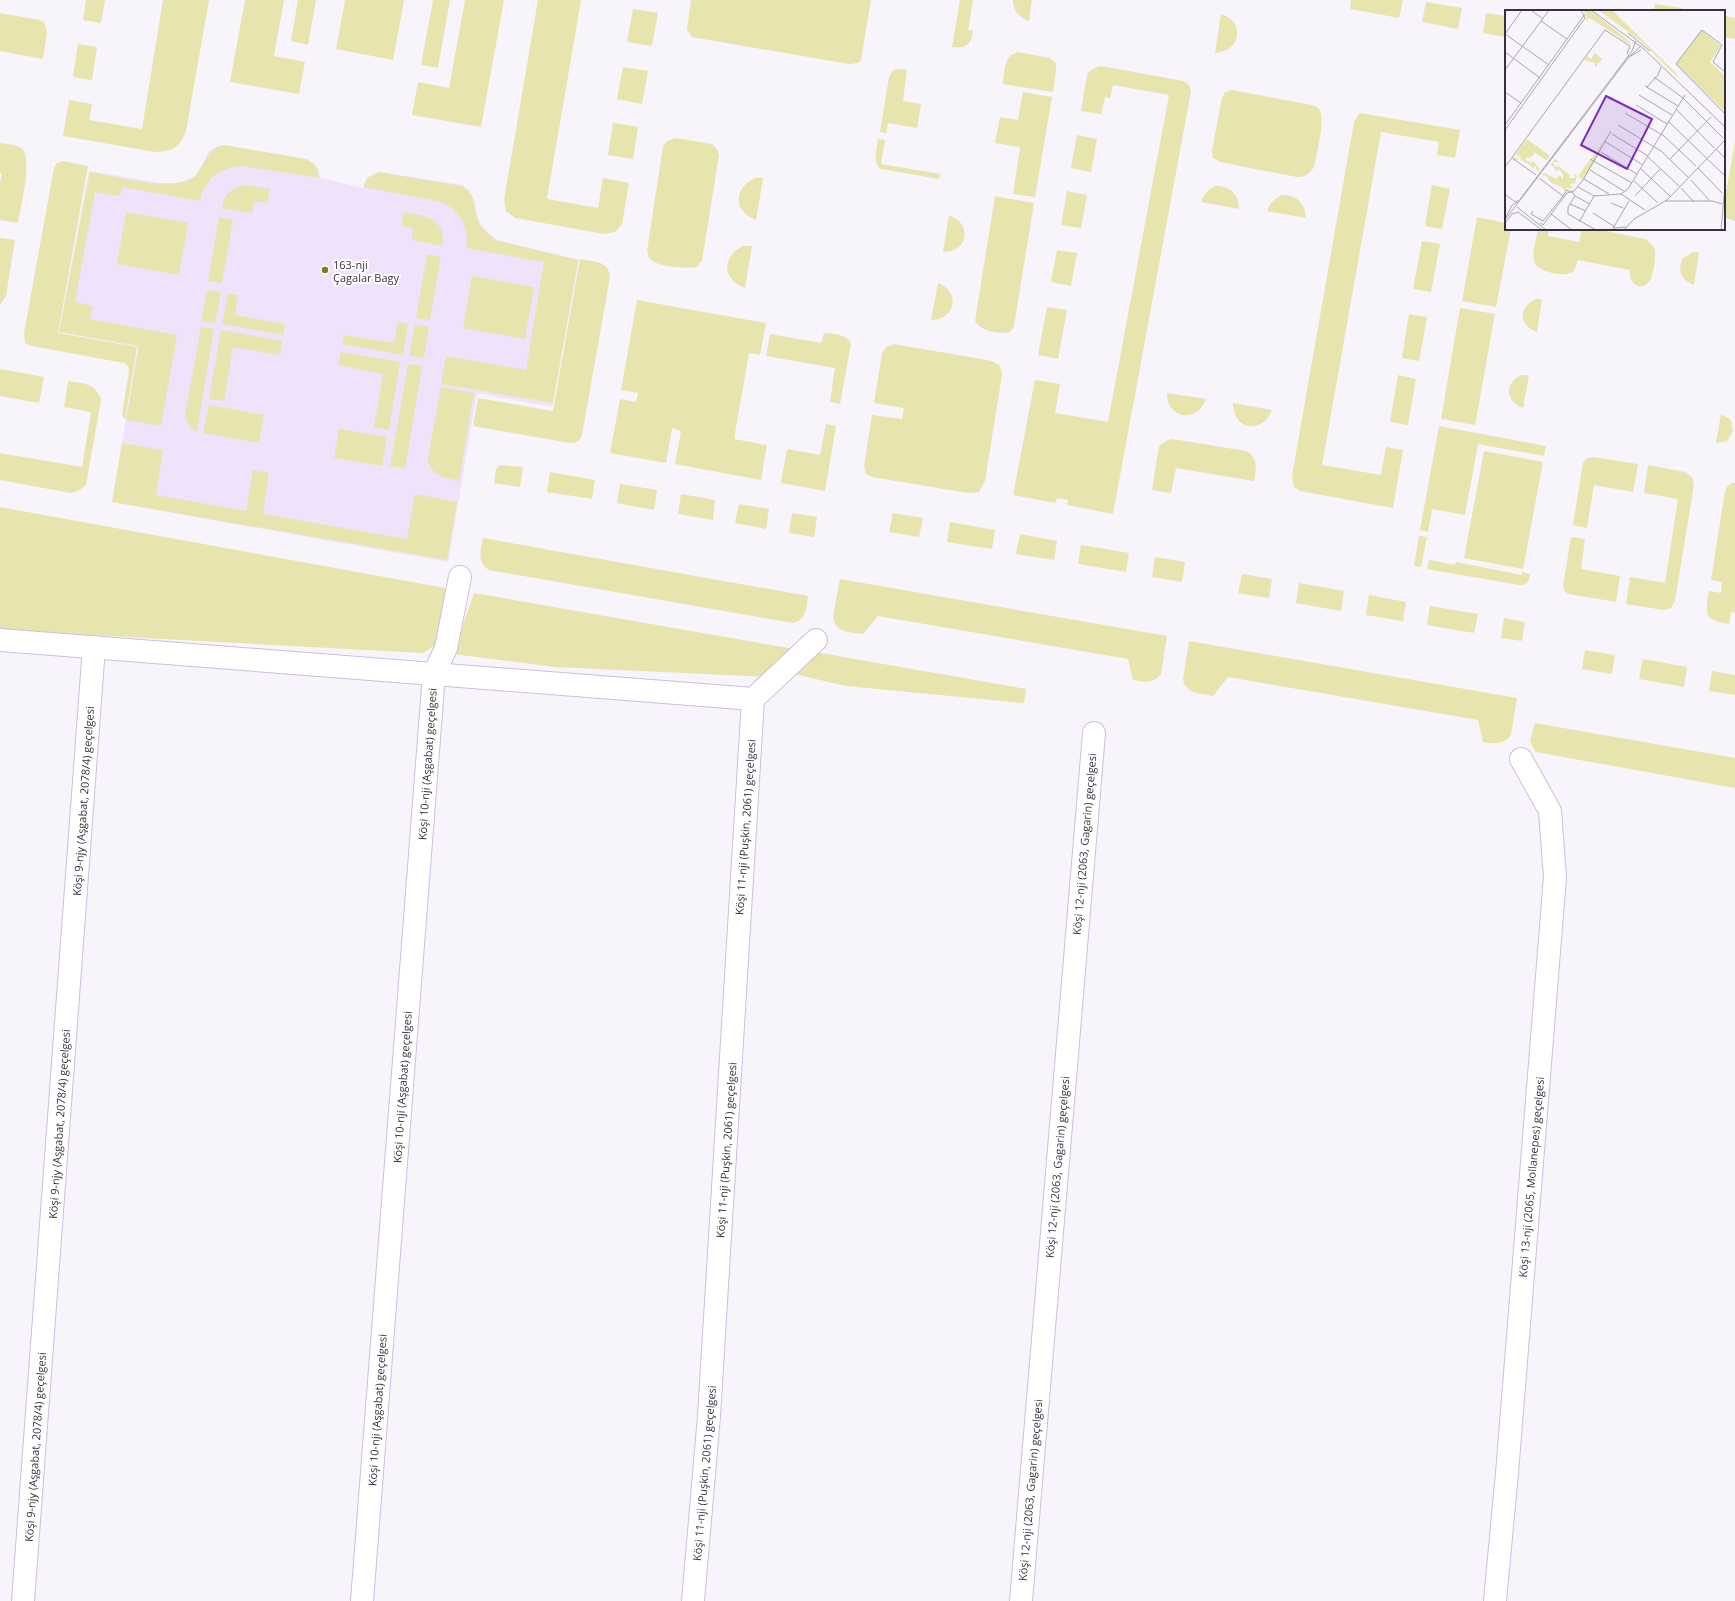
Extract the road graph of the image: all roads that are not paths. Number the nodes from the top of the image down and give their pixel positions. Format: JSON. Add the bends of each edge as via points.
{"nodes":[{"id":1,"x":460,"y":577,"type":"dead end"},
{"id":2,"x":0,"y":640,"type":"edge"},
{"id":3,"x":816,"y":640,"type":"dead end"},
{"id":4,"x":94,"y":647,"type":"junction"},
{"id":5,"x":434,"y":674,"type":"junction"},
{"id":6,"x":753,"y":699,"type":"junction"},
{"id":7,"x":1094,"y":733,"type":"dead end"},
{"id":8,"x":1521,"y":759,"type":"dead end"},
{"id":9,"x":23,"y":1601,"type":"edge"},
{"id":10,"x":362,"y":1601,"type":"edge"},
{"id":11,"x":693,"y":1601,"type":"edge"},
{"id":12,"x":1021,"y":1601,"type":"edge"},
{"id":13,"x":1495,"y":1601,"type":"edge"}],
"edges":[{"from":1,"to":5,"type":"street","name":"Köşi 10-nji (Aşgabat) geçelgesi","via":[[446,648]]},
{"from":2,"to":4,"type":"street"},
{"from":3,"to":6,"type":"street"},
{"from":4,"to":5,"type":"street"},
{"from":4,"to":9,"type":"street","name":"Köşi 9-njy (Aşgabat, 2078/4) geçelgesi"},
{"from":5,"to":6,"type":"street"},
{"from":5,"to":10,"type":"street","name":"Köşi 10-nji (Aşgabat) geçelgesi"},
{"from":6,"to":11,"type":"street","name":"Köşi 11-nji (Puşkin, 2061) geçelgesi","via":[[709,1416]]},
{"from":7,"to":12,"type":"street","name":"Köşi 12-nji (2063, Gagarin) geçelgesi"},
{"from":8,"to":13,"type":"street","name":"Köşi 13-nji (2065, Mollanepes) geçelgesi","via":[[1550,811],[1555,877]]}]}
